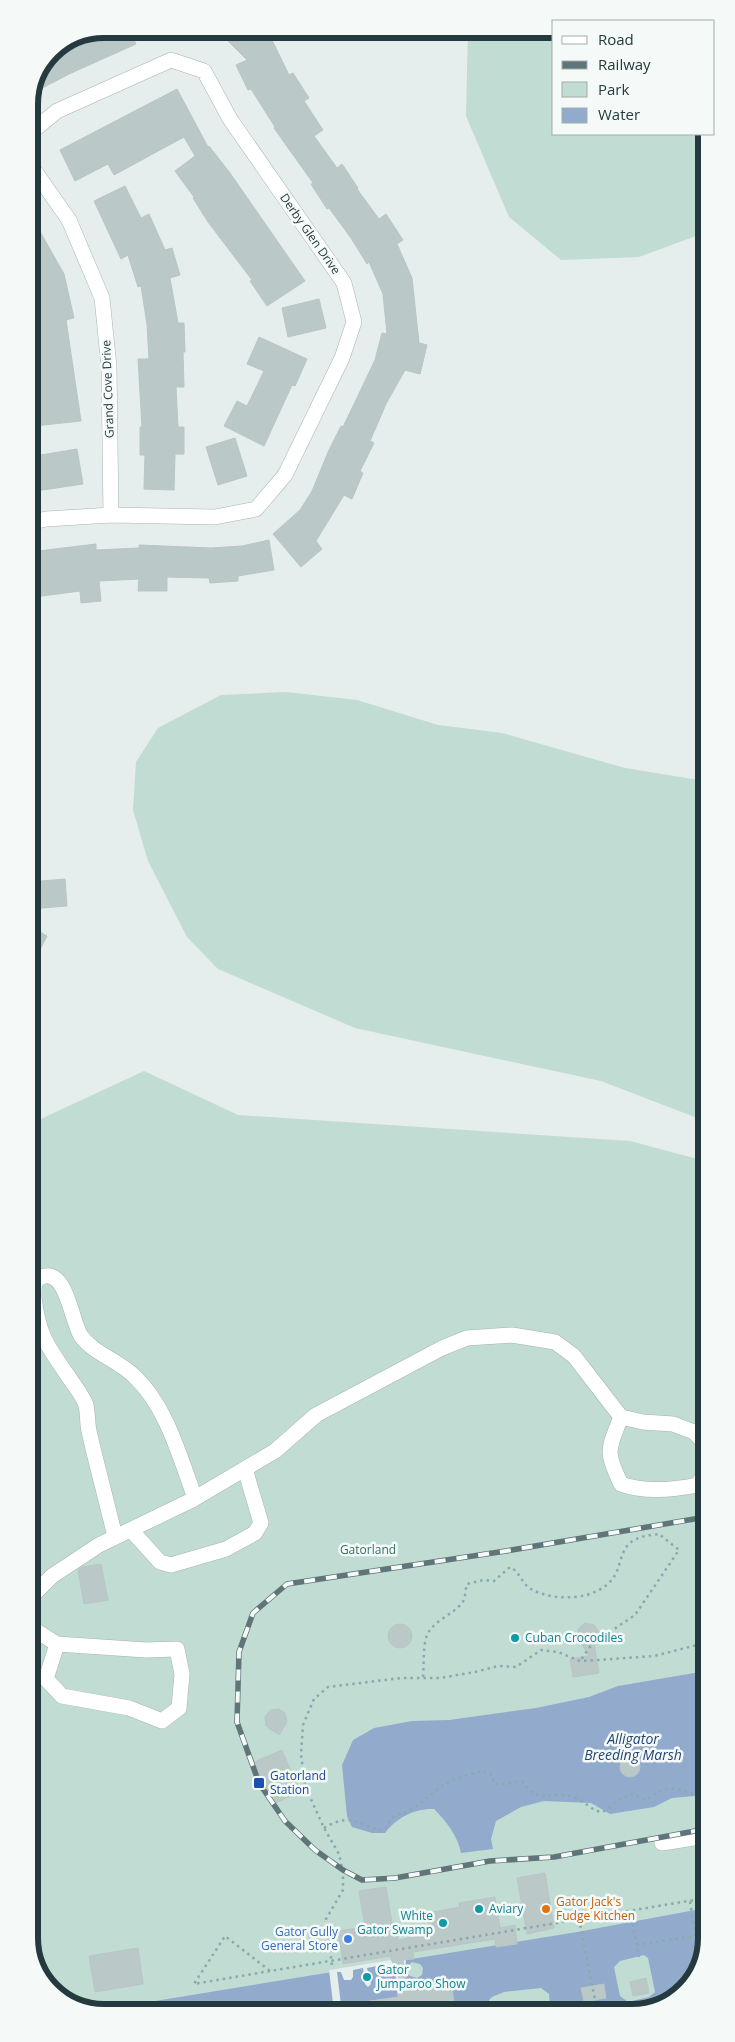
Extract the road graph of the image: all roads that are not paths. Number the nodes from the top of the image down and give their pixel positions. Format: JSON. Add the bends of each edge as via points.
{"nodes":[{"id":1,"x":38,"y":127,"type":"edge"},
{"id":2,"x":38,"y":176,"type":"edge"},
{"id":3,"x":110,"y":515,"type":"junction"},
{"id":4,"x":38,"y":520,"type":"edge"},
{"id":5,"x":38,"y":1279,"type":"edge"},
{"id":6,"x":38,"y":1318,"type":"edge"},
{"id":7,"x":621,"y":1417,"type":"junction"},
{"id":8,"x":698,"y":1436,"type":"edge"},
{"id":9,"x":245,"y":1469,"type":"junction"},
{"id":10,"x":698,"y":1485,"type":"edge"},
{"id":11,"x":195,"y":1498,"type":"junction"},
{"id":12,"x":131,"y":1530,"type":"junction"},
{"id":13,"x":115,"y":1538,"type":"junction"},
{"id":14,"x":38,"y":1590,"type":"edge"},
{"id":15,"x":38,"y":1632,"type":"edge"},
{"id":16,"x":57,"y":1644,"type":"junction"},
{"id":17,"x":698,"y":1837,"type":"edge"},
{"id":18,"x":662,"y":1843,"type":"dead end"}],
"edges":[{"from":1,"to":3,"type":"street","name":"Derby Glen Drive","via":[[57,112],[171,60],[204,71],[230,119],[344,282],[354,322],[342,358],[285,475],[256,510],[215,517]]},
{"from":2,"to":3,"type":"street","name":"Grand Cove Drive","via":[[69,220],[102,298],[109,367]]},
{"from":3,"to":4,"type":"street","name":"Derby Glen Drive"},
{"from":5,"to":11,"type":"street","via":[[49,1276],[59,1280],[76,1328],[83,1338],[135,1376],[150,1393]]},
{"from":6,"to":13,"type":"street","via":[[47,1345],[85,1403]]},
{"from":7,"to":8,"type":"street","via":[[673,1424]]},
{"from":7,"to":9,"type":"street","via":[[574,1356],[555,1342],[512,1335],[467,1338],[433,1352],[316,1415],[275,1451]]},
{"from":7,"to":10,"type":"street","via":[[610,1446],[610,1461],[622,1484],[635,1489]]},
{"from":9,"to":11,"type":"street"},
{"from":9,"to":12,"type":"street","via":[[261,1523],[254,1532],[226,1549],[166,1564],[160,1562]]},
{"from":11,"to":12,"type":"street"},
{"from":12,"to":13,"type":"street"},
{"from":13,"to":14,"type":"street","via":[[52,1576]]},
{"from":15,"to":16,"type":"street"},
{"from":16,"to":16,"type":"street","via":[[146,1650],[177,1648],[182,1674],[179,1708],[162,1721],[129,1708],[62,1696],[46,1679]]},
{"from":17,"to":18,"type":"street"}]}
